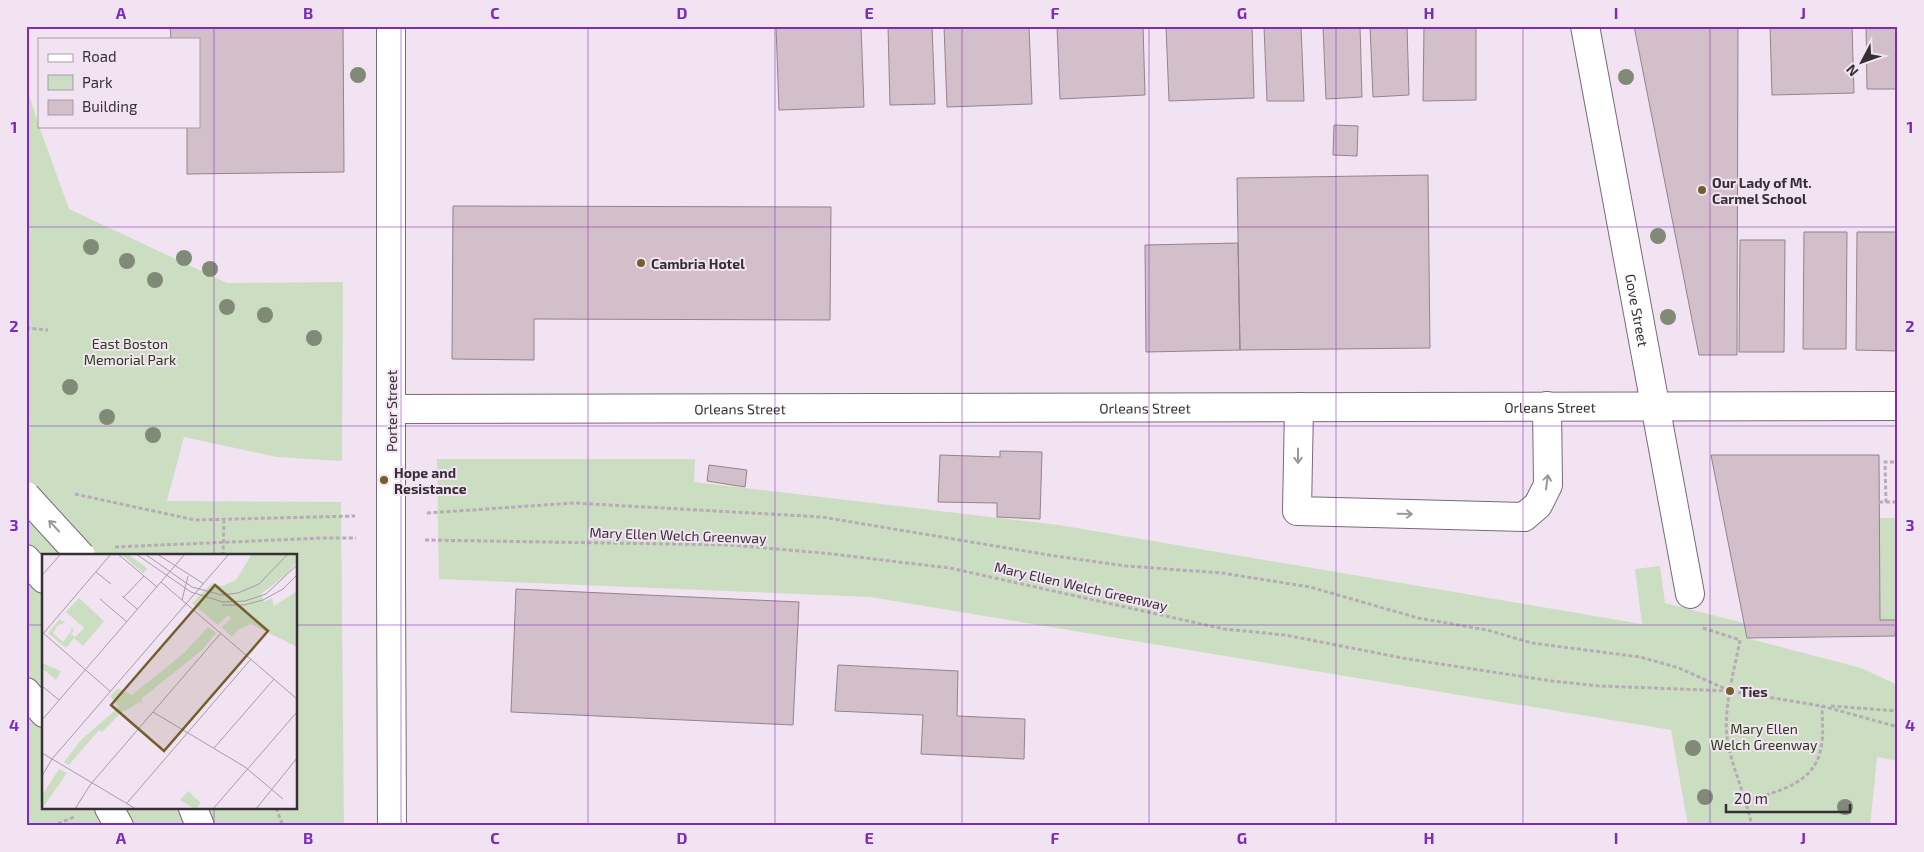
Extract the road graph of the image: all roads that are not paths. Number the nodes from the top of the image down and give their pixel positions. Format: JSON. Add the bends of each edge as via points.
{"nodes":[{"id":1,"x":392,"y":26,"type":"edge"},
{"id":2,"x":1585,"y":26,"type":"edge"},
{"id":3,"x":1547,"y":406,"type":"junction"},
{"id":4,"x":1655,"y":406,"type":"junction"},
{"id":5,"x":1898,"y":406,"type":"edge"},
{"id":6,"x":1299,"y":407,"type":"junction"},
{"id":7,"x":391,"y":409,"type":"junction"},
{"id":8,"x":26,"y":496,"type":"edge"},
{"id":9,"x":79,"y":554,"type":"edge"},
{"id":10,"x":26,"y":559,"type":"edge"},
{"id":11,"x":42,"y":577,"type":"edge"},
{"id":12,"x":1690,"y":594,"type":"dead end"},
{"id":13,"x":26,"y":692,"type":"edge"},
{"id":14,"x":42,"y":710,"type":"edge"},
{"id":15,"x":110,"y":810,"type":"edge"},
{"id":16,"x":194,"y":810,"type":"edge"},
{"id":17,"x":118,"y":826,"type":"edge"},
{"id":18,"x":200,"y":826,"type":"edge"},
{"id":19,"x":392,"y":826,"type":"edge"}],
"edges":[{"from":1,"to":7,"type":"main road","name":"Porter Street"},
{"from":2,"to":4,"type":"main road","name":"Gove Street"},
{"from":3,"to":4,"type":"main road","name":"Orleans Street"},
{"from":3,"to":6,"type":"main road","name":"Orleans Street"},
{"from":6,"to":3,"type":"main road","one_way":true,"via":[[1297,511],[1524,517],[1538,505],[1548,485]]},
{"from":4,"to":5,"type":"main road","name":"Orleans Street"},
{"from":4,"to":12,"type":"main road","name":"Gove Street"},
{"from":6,"to":7,"type":"main road","name":"Orleans Street"},
{"from":7,"to":19,"type":"main road","name":"Porter Street","bridge":true},
{"from":9,"to":8,"type":"main road","one_way":true,"bridge":true},
{"from":10,"to":11,"type":"main road"},
{"from":13,"to":14,"type":"main road"},
{"from":15,"to":17,"type":"main road"},
{"from":16,"to":18,"type":"main road"}]}
